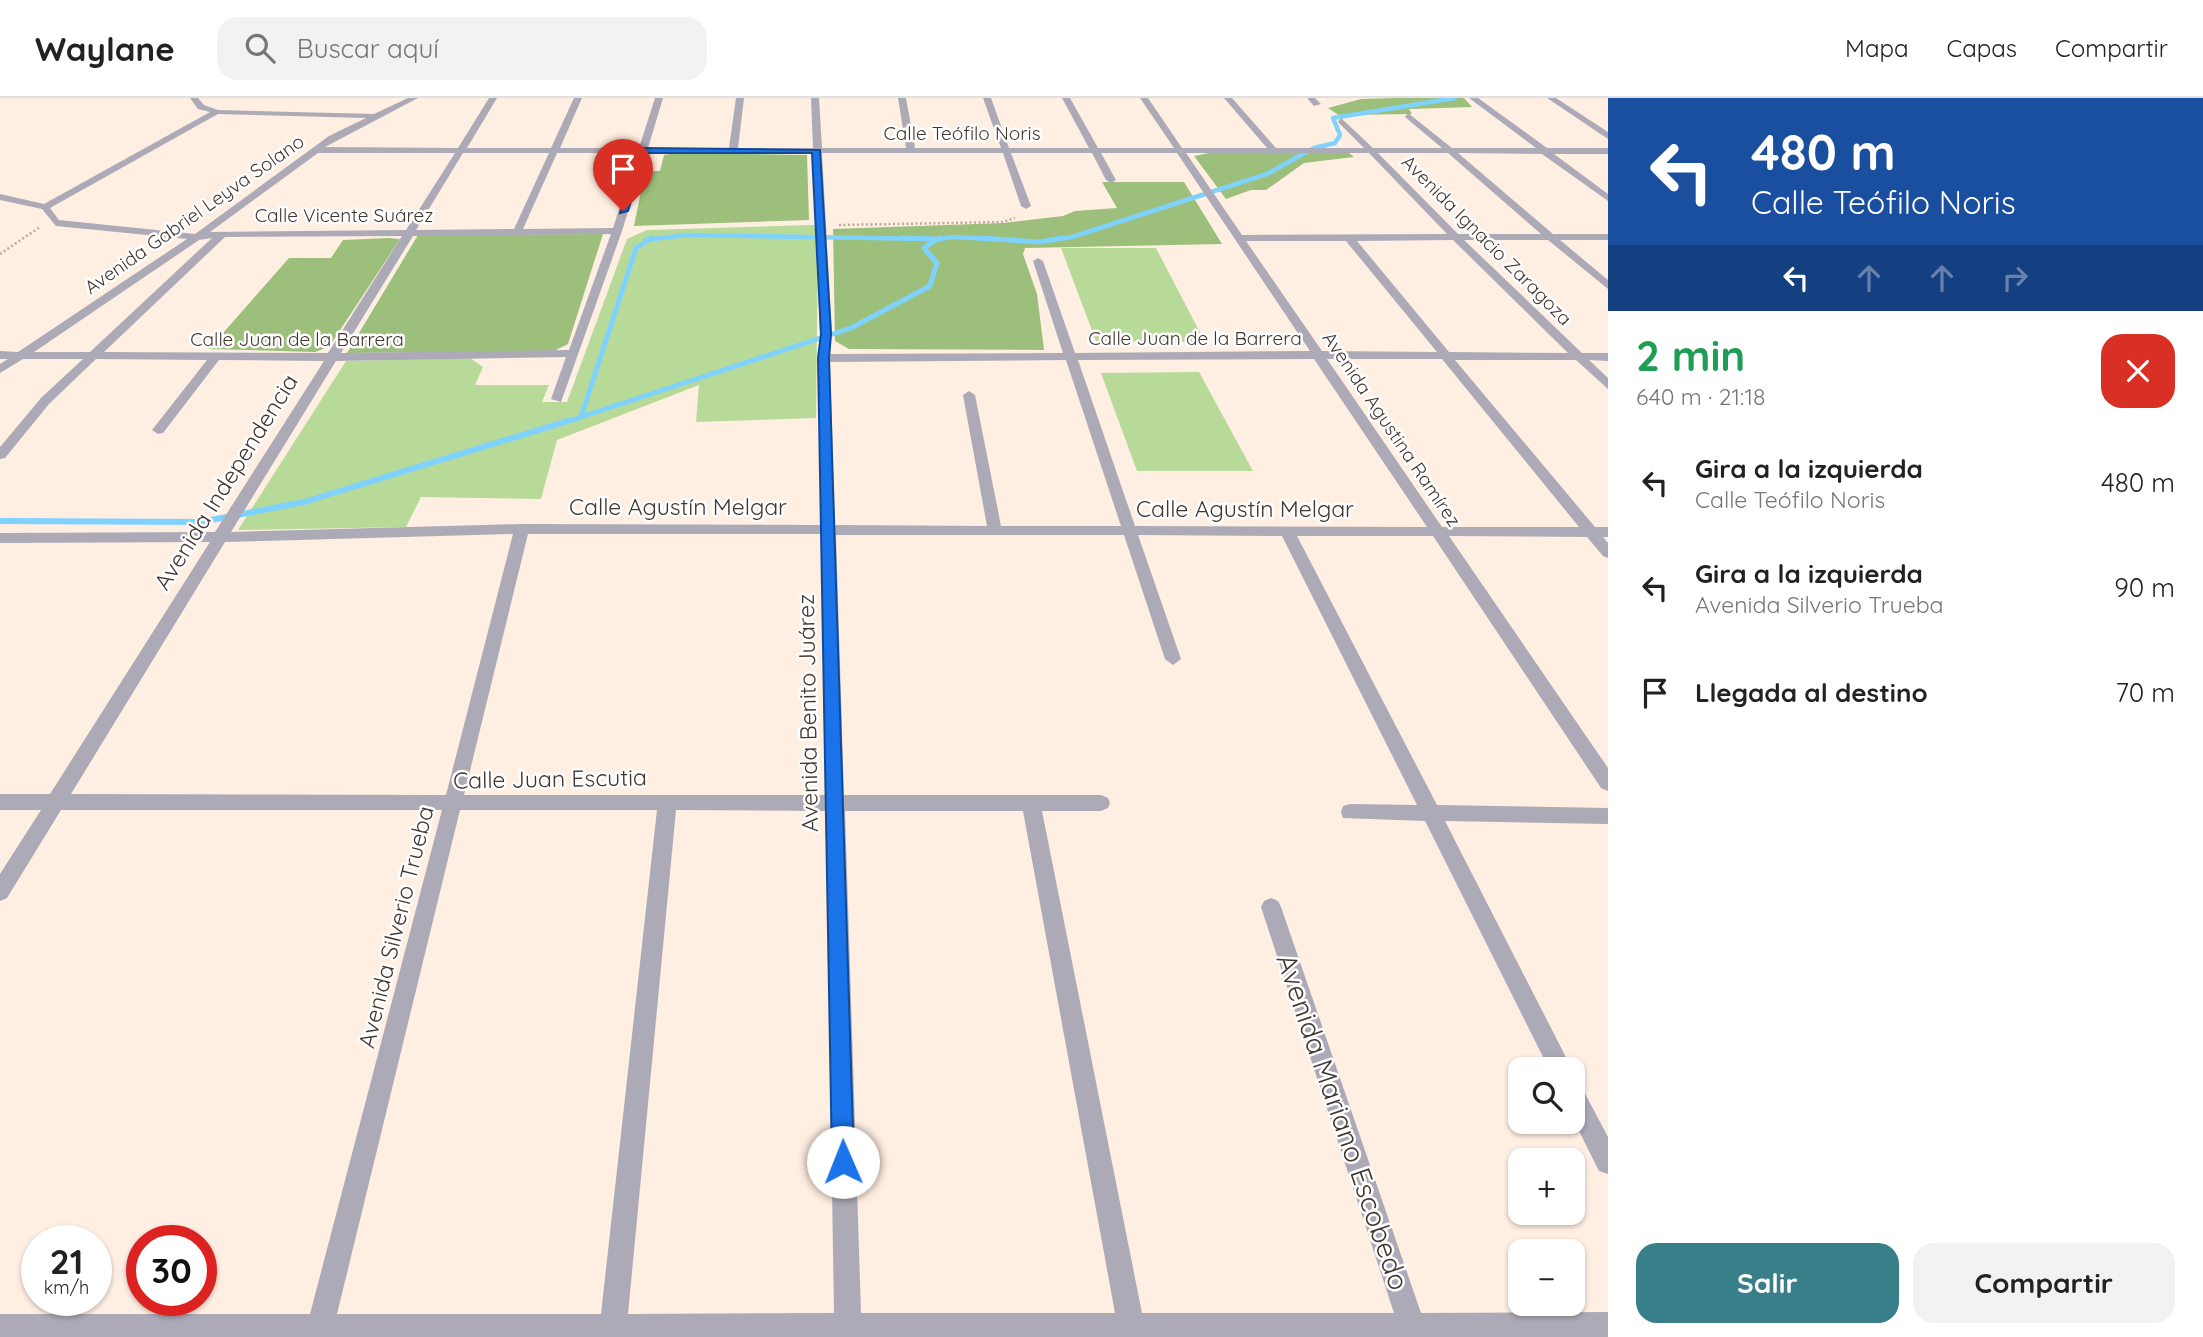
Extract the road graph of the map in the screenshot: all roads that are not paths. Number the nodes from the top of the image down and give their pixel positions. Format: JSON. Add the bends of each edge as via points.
{"nodes":[{"id":1,"x":194,"y":98,"type":"edge"},
{"id":2,"x":415,"y":98,"type":"edge"},
{"id":3,"x":493,"y":98,"type":"edge"},
{"id":4,"x":578,"y":98,"type":"edge"},
{"id":5,"x":659,"y":98,"type":"edge"},
{"id":6,"x":740,"y":98,"type":"edge"},
{"id":7,"x":816,"y":98,"type":"edge"},
{"id":8,"x":902,"y":98,"type":"edge"},
{"id":9,"x":987,"y":98,"type":"edge"},
{"id":10,"x":1066,"y":98,"type":"edge"},
{"id":11,"x":1144,"y":98,"type":"edge"},
{"id":12,"x":1228,"y":98,"type":"edge"},
{"id":13,"x":1473,"y":98,"type":"edge"},
{"id":14,"x":1551,"y":98,"type":"edge"},
{"id":15,"x":217,"y":112,"type":"junction"},
{"id":16,"x":1408,"y":115,"type":"dead end"},
{"id":17,"x":374,"y":117,"type":"junction"},
{"id":18,"x":1341,"y":120,"type":"dead end"},
{"id":19,"x":1608,"y":136,"type":"edge"},
{"id":20,"x":317,"y":150,"type":"junction"},
{"id":21,"x":461,"y":150,"type":"junction"},
{"id":22,"x":553,"y":150,"type":"junction"},
{"id":23,"x":643,"y":150,"type":"junction"},
{"id":24,"x":733,"y":150,"type":"junction"},
{"id":25,"x":816,"y":150,"type":"junction"},
{"id":26,"x":911,"y":151,"type":"junction"},
{"id":27,"x":1006,"y":151,"type":"junction"},
{"id":28,"x":1094,"y":151,"type":"junction"},
{"id":29,"x":1179,"y":151,"type":"junction"},
{"id":30,"x":1274,"y":151,"type":"junction"},
{"id":31,"x":1373,"y":151,"type":"junction"},
{"id":32,"x":1450,"y":151,"type":"junction"},
{"id":33,"x":1546,"y":151,"type":"junction"},
{"id":34,"x":1608,"y":151,"type":"edge"},
{"id":35,"x":1111,"y":180,"type":"dead end"},
{"id":36,"x":0,"y":197,"type":"edge"},
{"id":37,"x":1608,"y":198,"type":"edge"},
{"id":38,"x":1026,"y":206,"type":"road end"},
{"id":39,"x":45,"y":207,"type":"junction"},
{"id":40,"x":617,"y":231,"type":"junction"},
{"id":41,"x":412,"y":232,"type":"junction"},
{"id":42,"x":517,"y":232,"type":"junction"},
{"id":43,"x":222,"y":234,"type":"junction"},
{"id":44,"x":195,"y":237,"type":"junction"},
{"id":45,"x":1552,"y":237,"type":"junction"},
{"id":46,"x":1608,"y":237,"type":"edge"},
{"id":47,"x":1238,"y":238,"type":"junction"},
{"id":48,"x":1349,"y":238,"type":"junction"},
{"id":49,"x":1456,"y":238,"type":"junction"},
{"id":50,"x":1038,"y":261,"type":"dead end"},
{"id":51,"x":1608,"y":286,"type":"edge"},
{"id":52,"x":573,"y":353,"type":"junction"},
{"id":53,"x":0,"y":355,"type":"edge"},
{"id":54,"x":20,"y":355,"type":"junction"},
{"id":55,"x":1317,"y":355,"type":"junction"},
{"id":56,"x":92,"y":356,"type":"junction"},
{"id":57,"x":215,"y":356,"type":"junction"},
{"id":58,"x":1070,"y":356,"type":"junction"},
{"id":59,"x":333,"y":357,"type":"junction"},
{"id":60,"x":1446,"y":357,"type":"junction"},
{"id":61,"x":1580,"y":357,"type":"junction"},
{"id":62,"x":1608,"y":357,"type":"edge"},
{"id":63,"x":824,"y":358,"type":"junction"},
{"id":64,"x":0,"y":369,"type":"edge"},
{"id":65,"x":1608,"y":385,"type":"edge"},
{"id":66,"x":968,"y":395,"type":"dead end"},
{"id":67,"x":557,"y":399,"type":"dead end"},
{"id":68,"x":158,"y":430,"type":"dead end"},
{"id":69,"x":0,"y":455,"type":"edge"},
{"id":70,"x":522,"y":529,"type":"junction"},
{"id":71,"x":828,"y":530,"type":"junction"},
{"id":72,"x":995,"y":531,"type":"junction"},
{"id":73,"x":1129,"y":531,"type":"junction"},
{"id":74,"x":1436,"y":532,"type":"junction"},
{"id":75,"x":1590,"y":532,"type":"junction"},
{"id":76,"x":1608,"y":532,"type":"edge"},
{"id":77,"x":1288,"y":533,"type":"junction"},
{"id":78,"x":219,"y":537,"type":"junction"},
{"id":79,"x":0,"y":538,"type":"edge"},
{"id":80,"x":1608,"y":553,"type":"edge"},
{"id":81,"x":1173,"y":659,"type":"dead end"},
{"id":82,"x":1608,"y":783,"type":"edge"},
{"id":83,"x":0,"y":802,"type":"edge"},
{"id":84,"x":56,"y":802,"type":"junction"},
{"id":85,"x":667,"y":802,"type":"junction"},
{"id":86,"x":834,"y":803,"type":"junction"},
{"id":87,"x":1031,"y":803,"type":"junction"},
{"id":88,"x":1101,"y":803,"type":"dead end"},
{"id":89,"x":454,"y":804,"type":"junction"},
{"id":90,"x":1350,"y":812,"type":"dead end"},
{"id":91,"x":1431,"y":813,"type":"junction"},
{"id":92,"x":1608,"y":816,"type":"edge"},
{"id":93,"x":0,"y":892,"type":"edge"},
{"id":94,"x":1270,"y":907,"type":"dead end"},
{"id":95,"x":1555,"y":1057,"type":"edge"},
{"id":96,"x":1585,"y":1117,"type":"edge"},
{"id":97,"x":1608,"y":1162,"type":"edge"},
{"id":98,"x":1608,"y":1326,"type":"edge"},
{"id":99,"x":0,"y":1328,"type":"edge"},
{"id":100,"x":1131,"y":1328,"type":"junction"},
{"id":101,"x":1414,"y":1331,"type":"edge"},
{"id":102,"x":612,"y":1332,"type":"edge"},
{"id":103,"x":319,"y":1333,"type":"edge"},
{"id":104,"x":848,"y":1333,"type":"edge"}],
"edges":[{"from":1,"to":15,"type":"street","via":[[201,107]]},
{"from":2,"to":17,"type":"street","name":"Avenida Gabriel Leyva Solano"},
{"from":3,"to":21,"type":"street","name":"Avenida Independencia"},
{"from":4,"to":22,"type":"street"},
{"from":5,"to":23,"type":"street"},
{"from":6,"to":24,"type":"street"},
{"from":7,"to":25,"type":"street","name":"Avenida Benito Juárez"},
{"from":8,"to":26,"type":"street"},
{"from":9,"to":27,"type":"street"},
{"from":10,"to":28,"type":"street"},
{"from":11,"to":29,"type":"street","name":"Avenida Agustina Ramírez"},
{"from":12,"to":30,"type":"street"},
{"from":13,"to":33,"type":"street"},
{"from":14,"to":19,"type":"street"},
{"from":15,"to":17,"type":"street"},
{"from":15,"to":39,"type":"street"},
{"from":16,"to":32,"type":"street"},
{"from":17,"to":20,"type":"street","name":"Avenida Gabriel Leyva Solano"},
{"from":18,"to":31,"type":"street","name":"Avenida Ignacio Zaragoza"},
{"from":20,"to":21,"type":"street","name":"Calle Teófilo Noris"},
{"from":20,"to":44,"type":"street","name":"Avenida Gabriel Leyva Solano"},
{"from":21,"to":22,"type":"street","name":"Calle Teófilo Noris"},
{"from":21,"to":41,"type":"street","name":"Avenida Independencia"},
{"from":22,"to":23,"type":"street","name":"Calle Teófilo Noris"},
{"from":22,"to":42,"type":"street"},
{"from":23,"to":24,"type":"street","name":"Calle Teófilo Noris"},
{"from":23,"to":40,"type":"street"},
{"from":24,"to":25,"type":"street","name":"Calle Teófilo Noris"},
{"from":25,"to":26,"type":"street","name":"Calle Teófilo Noris"},
{"from":25,"to":63,"type":"street","name":"Avenida Benito Juárez"},
{"from":26,"to":27,"type":"street","name":"Calle Teófilo Noris"},
{"from":27,"to":28,"type":"street","name":"Calle Teófilo Noris"},
{"from":27,"to":38,"type":"street"},
{"from":28,"to":29,"type":"street","name":"Calle Teófilo Noris"},
{"from":28,"to":35,"type":"street"},
{"from":29,"to":30,"type":"street","name":"Calle Teófilo Noris"},
{"from":29,"to":47,"type":"street","name":"Avenida Agustina Ramírez"},
{"from":30,"to":31,"type":"street","name":"Calle Teófilo Noris"},
{"from":31,"to":32,"type":"street","name":"Calle Teófilo Noris"},
{"from":31,"to":49,"type":"street","name":"Avenida Ignacio Zaragoza"},
{"from":32,"to":33,"type":"street","name":"Calle Teófilo Noris"},
{"from":32,"to":45,"type":"street"},
{"from":33,"to":34,"type":"street","name":"Calle Teófilo Noris"},
{"from":33,"to":37,"type":"street"},
{"from":36,"to":39,"type":"street"},
{"from":39,"to":44,"type":"street","name":"Calle Vicente Suárez","via":[[51,220],[62,224]]},
{"from":40,"to":42,"type":"street","name":"Calle Vicente Suárez"},
{"from":40,"to":52,"type":"street"},
{"from":41,"to":42,"type":"street","name":"Calle Vicente Suárez"},
{"from":41,"to":43,"type":"street","name":"Calle Vicente Suárez"},
{"from":41,"to":59,"type":"street","name":"Avenida Independencia"},
{"from":43,"to":44,"type":"street","name":"Calle Vicente Suárez"},
{"from":43,"to":56,"type":"street"},
{"from":44,"to":54,"type":"street","name":"Avenida Gabriel Leyva Solano"},
{"from":45,"to":46,"type":"street"},
{"from":45,"to":49,"type":"street"},
{"from":45,"to":51,"type":"street"},
{"from":47,"to":48,"type":"street"},
{"from":47,"to":55,"type":"street","name":"Avenida Agustina Ramírez"},
{"from":48,"to":49,"type":"street"},
{"from":48,"to":60,"type":"street"},
{"from":49,"to":61,"type":"street","name":"Avenida Ignacio Zaragoza"},
{"from":50,"to":58,"type":"street"},
{"from":52,"to":59,"type":"street","name":"Calle Juan de la Barrera"},
{"from":52,"to":67,"type":"street"},
{"from":53,"to":54,"type":"street","name":"Calle Juan de la Barrera"},
{"from":54,"to":56,"type":"street","name":"Calle Juan de la Barrera"},
{"from":54,"to":64,"type":"street","name":"Avenida Gabriel Leyva Solano"},
{"from":55,"to":58,"type":"street","name":"Calle Juan de la Barrera"},
{"from":55,"to":60,"type":"street","name":"Calle Juan de la Barrera"},
{"from":55,"to":74,"type":"street","name":"Avenida Agustina Ramírez"},
{"from":56,"to":57,"type":"street","name":"Calle Juan de la Barrera"},
{"from":56,"to":69,"type":"street"},
{"from":57,"to":59,"type":"street","name":"Calle Juan de la Barrera"},
{"from":57,"to":68,"type":"street"},
{"from":58,"to":63,"type":"street","name":"Calle Juan de la Barrera"},
{"from":58,"to":73,"type":"street"},
{"from":59,"to":78,"type":"street","name":"Avenida Independencia"},
{"from":60,"to":61,"type":"street","name":"Calle Juan de la Barrera"},
{"from":60,"to":75,"type":"street"},
{"from":61,"to":62,"type":"street","name":"Calle Juan de la Barrera"},
{"from":61,"to":65,"type":"street","name":"Avenida Ignacio Zaragoza"},
{"from":63,"to":71,"type":"street","name":"Avenida Benito Juárez"},
{"from":66,"to":72,"type":"street"},
{"from":70,"to":71,"type":"street","name":"Calle Agustín Melgar"},
{"from":70,"to":78,"type":"street","name":"Calle Agustín Melgar"},
{"from":70,"to":89,"type":"street","name":"Avenida Silverio Trueba"},
{"from":71,"to":72,"type":"street","name":"Calle Agustín Melgar"},
{"from":71,"to":86,"type":"street","name":"Avenida Benito Juárez"},
{"from":72,"to":73,"type":"street","name":"Calle Agustín Melgar"},
{"from":73,"to":77,"type":"street","name":"Calle Agustín Melgar"},
{"from":73,"to":81,"type":"street"},
{"from":74,"to":75,"type":"street","name":"Calle Agustín Melgar"},
{"from":74,"to":77,"type":"street","name":"Calle Agustín Melgar"},
{"from":74,"to":82,"type":"street","name":"Avenida Agustina Ramírez"},
{"from":75,"to":76,"type":"street","name":"Calle Agustín Melgar"},
{"from":75,"to":80,"type":"street"},
{"from":77,"to":91,"type":"street"},
{"from":78,"to":79,"type":"street","name":"Calle Agustín Melgar"},
{"from":78,"to":84,"type":"street","name":"Avenida Independencia"},
{"from":83,"to":84,"type":"street","name":"Calle Juan Escutia"},
{"from":84,"to":89,"type":"street","name":"Calle Juan Escutia"},
{"from":84,"to":93,"type":"street","name":"Avenida Independencia"},
{"from":85,"to":86,"type":"street","name":"Calle Juan Escutia"},
{"from":85,"to":89,"type":"street","name":"Calle Juan Escutia"},
{"from":85,"to":102,"type":"street"},
{"from":86,"to":87,"type":"street","name":"Calle Juan Escutia"},
{"from":86,"to":104,"type":"street","name":"Avenida Benito Juárez"},
{"from":87,"to":88,"type":"street","name":"Calle Juan Escutia"},
{"from":87,"to":100,"type":"street"},
{"from":89,"to":103,"type":"street","name":"Avenida Silverio Trueba"},
{"from":90,"to":91,"type":"street"},
{"from":91,"to":92,"type":"street"},
{"from":91,"to":95,"type":"street"},
{"from":94,"to":101,"type":"street","name":"Avenida Mariano Escobedo"},
{"from":96,"to":97,"type":"street"},
{"from":98,"to":101,"type":"street"},
{"from":99,"to":103,"type":"street"},
{"from":100,"to":101,"type":"street"},
{"from":100,"to":104,"type":"street"},
{"from":102,"to":103,"type":"street"},
{"from":102,"to":104,"type":"street"}]}
